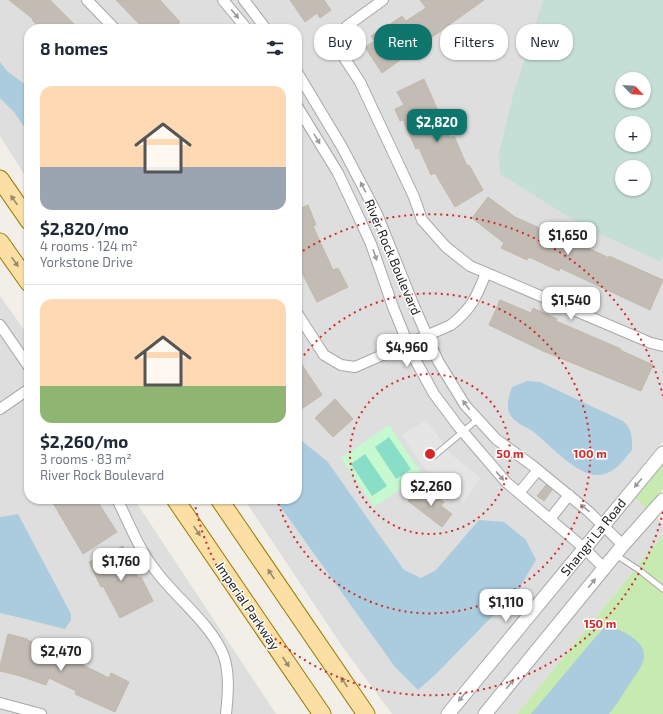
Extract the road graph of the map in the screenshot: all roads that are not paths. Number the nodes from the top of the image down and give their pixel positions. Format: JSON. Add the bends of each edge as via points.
{"nodes":[{"id":1,"x":87,"y":0,"type":"edge"},
{"id":2,"x":223,"y":0,"type":"edge"},
{"id":3,"x":244,"y":0,"type":"edge"},
{"id":4,"x":383,"y":0,"type":"edge"},
{"id":5,"x":110,"y":24,"type":"edge"},
{"id":6,"x":243,"y":24,"type":"edge"},
{"id":7,"x":262,"y":24,"type":"edge"},
{"id":8,"x":302,"y":80,"type":"edge"},
{"id":9,"x":302,"y":114,"type":"edge"},
{"id":10,"x":0,"y":179,"type":"edge"},
{"id":11,"x":24,"y":214,"type":"edge"},
{"id":12,"x":0,"y":242,"type":"edge"},
{"id":13,"x":486,"y":274,"type":"junction"},
{"id":14,"x":24,"y":276,"type":"edge"},
{"id":15,"x":302,"y":321,"type":"edge"},
{"id":16,"x":0,"y":325,"type":"edge"},
{"id":17,"x":427,"y":336,"type":"junction"},
{"id":18,"x":408,"y":344,"type":"junction"},
{"id":19,"x":663,"y":346,"type":"edge"},
{"id":20,"x":24,"y":360,"type":"edge"},
{"id":21,"x":24,"y":392,"type":"edge"},
{"id":22,"x":0,"y":409,"type":"edge"},
{"id":23,"x":478,"y":419,"type":"junction"},
{"id":24,"x":463,"y":432,"type":"junction"},
{"id":25,"x":663,"y":453,"type":"edge"},
{"id":26,"x":434,"y":456,"type":"dead end"},
{"id":27,"x":538,"y":470,"type":"junction"},
{"id":28,"x":519,"y":493,"type":"junction"},
{"id":29,"x":569,"y":495,"type":"junction"},
{"id":30,"x":663,"y":500,"type":"edge"},
{"id":31,"x":120,"y":504,"type":"edge"},
{"id":32,"x":178,"y":504,"type":"edge"},
{"id":33,"x":222,"y":504,"type":"edge"},
{"id":34,"x":550,"y":518,"type":"junction"},
{"id":35,"x":603,"y":524,"type":"junction"},
{"id":36,"x":584,"y":548,"type":"junction"},
{"id":37,"x":619,"y":550,"type":"junction"},
{"id":38,"x":604,"y":568,"type":"junction"},
{"id":39,"x":663,"y":589,"type":"edge"},
{"id":40,"x":0,"y":703,"type":"edge"},
{"id":41,"x":41,"y":714,"type":"edge"},
{"id":42,"x":226,"y":714,"type":"edge"},
{"id":43,"x":322,"y":714,"type":"edge"},
{"id":44,"x":366,"y":714,"type":"edge"},
{"id":45,"x":448,"y":714,"type":"edge"},
{"id":46,"x":485,"y":714,"type":"edge"}],
"edges":[{"from":1,"to":5,"type":"street"},
{"from":2,"to":6,"type":"street","one_way":true},
{"from":3,"to":7,"type":"street"},
{"from":4,"to":13,"type":"street","via":[[347,26],[340,36],[339,46],[360,82],[414,197],[422,220],[446,247],[470,266]]},
{"from":17,"to":8,"type":"street","name":"River Rock Boulevard","one_way":true,"via":[[377,214],[342,147]]},
{"from":9,"to":18,"type":"street","name":"River Rock Boulevard","one_way":true,"via":[[338,173],[355,209],[371,244]]},
{"from":11,"to":10,"type":"main road","one_way":true},
{"from":12,"to":14,"type":"main road","one_way":true},
{"from":13,"to":17,"type":"street","via":[[463,316],[451,325]]},
{"from":13,"to":19,"type":"street"},
{"from":15,"to":18,"type":"street","via":[[324,355],[341,365],[355,366]]},
{"from":16,"to":20,"type":"street"},
{"from":17,"to":18,"type":"street"},
{"from":23,"to":17,"type":"street","name":"River Rock Boulevard","one_way":true,"via":[[465,405],[438,361]]},
{"from":18,"to":24,"type":"street","name":"River Rock Boulevard","via":[[434,394]]},
{"from":21,"to":22,"type":"street"},
{"from":23,"to":24,"type":"lane"},
{"from":23,"to":27,"type":"street","name":"River Rock Boulevard","via":[[496,439]]},
{"from":24,"to":26,"type":"lane"},
{"from":24,"to":28,"type":"street","name":"River Rock Boulevard","one_way":true,"via":[[506,482]]},
{"from":25,"to":35,"type":"street","name":"Shangri La Road","one_way":true},
{"from":27,"to":28,"type":"street"},
{"from":27,"to":29,"type":"street","name":"River Rock Boulevard"},
{"from":28,"to":34,"type":"street","name":"River Rock Boulevard"},
{"from":29,"to":34,"type":"street"},
{"from":35,"to":29,"type":"street","name":"River Rock Boulevard","one_way":true},
{"from":30,"to":37,"type":"street"},
{"from":31,"to":42,"type":"street","via":[[149,562],[217,642],[227,668]]},
{"from":32,"to":43,"type":"main road","name":"Imperial Parkway","one_way":true},
{"from":44,"to":33,"type":"main road","one_way":true},
{"from":34,"to":36,"type":"street","name":"River Rock Boulevard"},
{"from":35,"to":36,"type":"street","name":"Shangri La Road"},
{"from":35,"to":37,"type":"street","name":"River Rock Boulevard"},
{"from":36,"to":38,"type":"street","name":"River Rock Boulevard"},
{"from":36,"to":45,"type":"street","name":"Shangri La Road","one_way":true},
{"from":37,"to":38,"type":"street"},
{"from":37,"to":39,"type":"lane"},
{"from":46,"to":38,"type":"street","one_way":true},
{"from":40,"to":41,"type":"street"}]}
